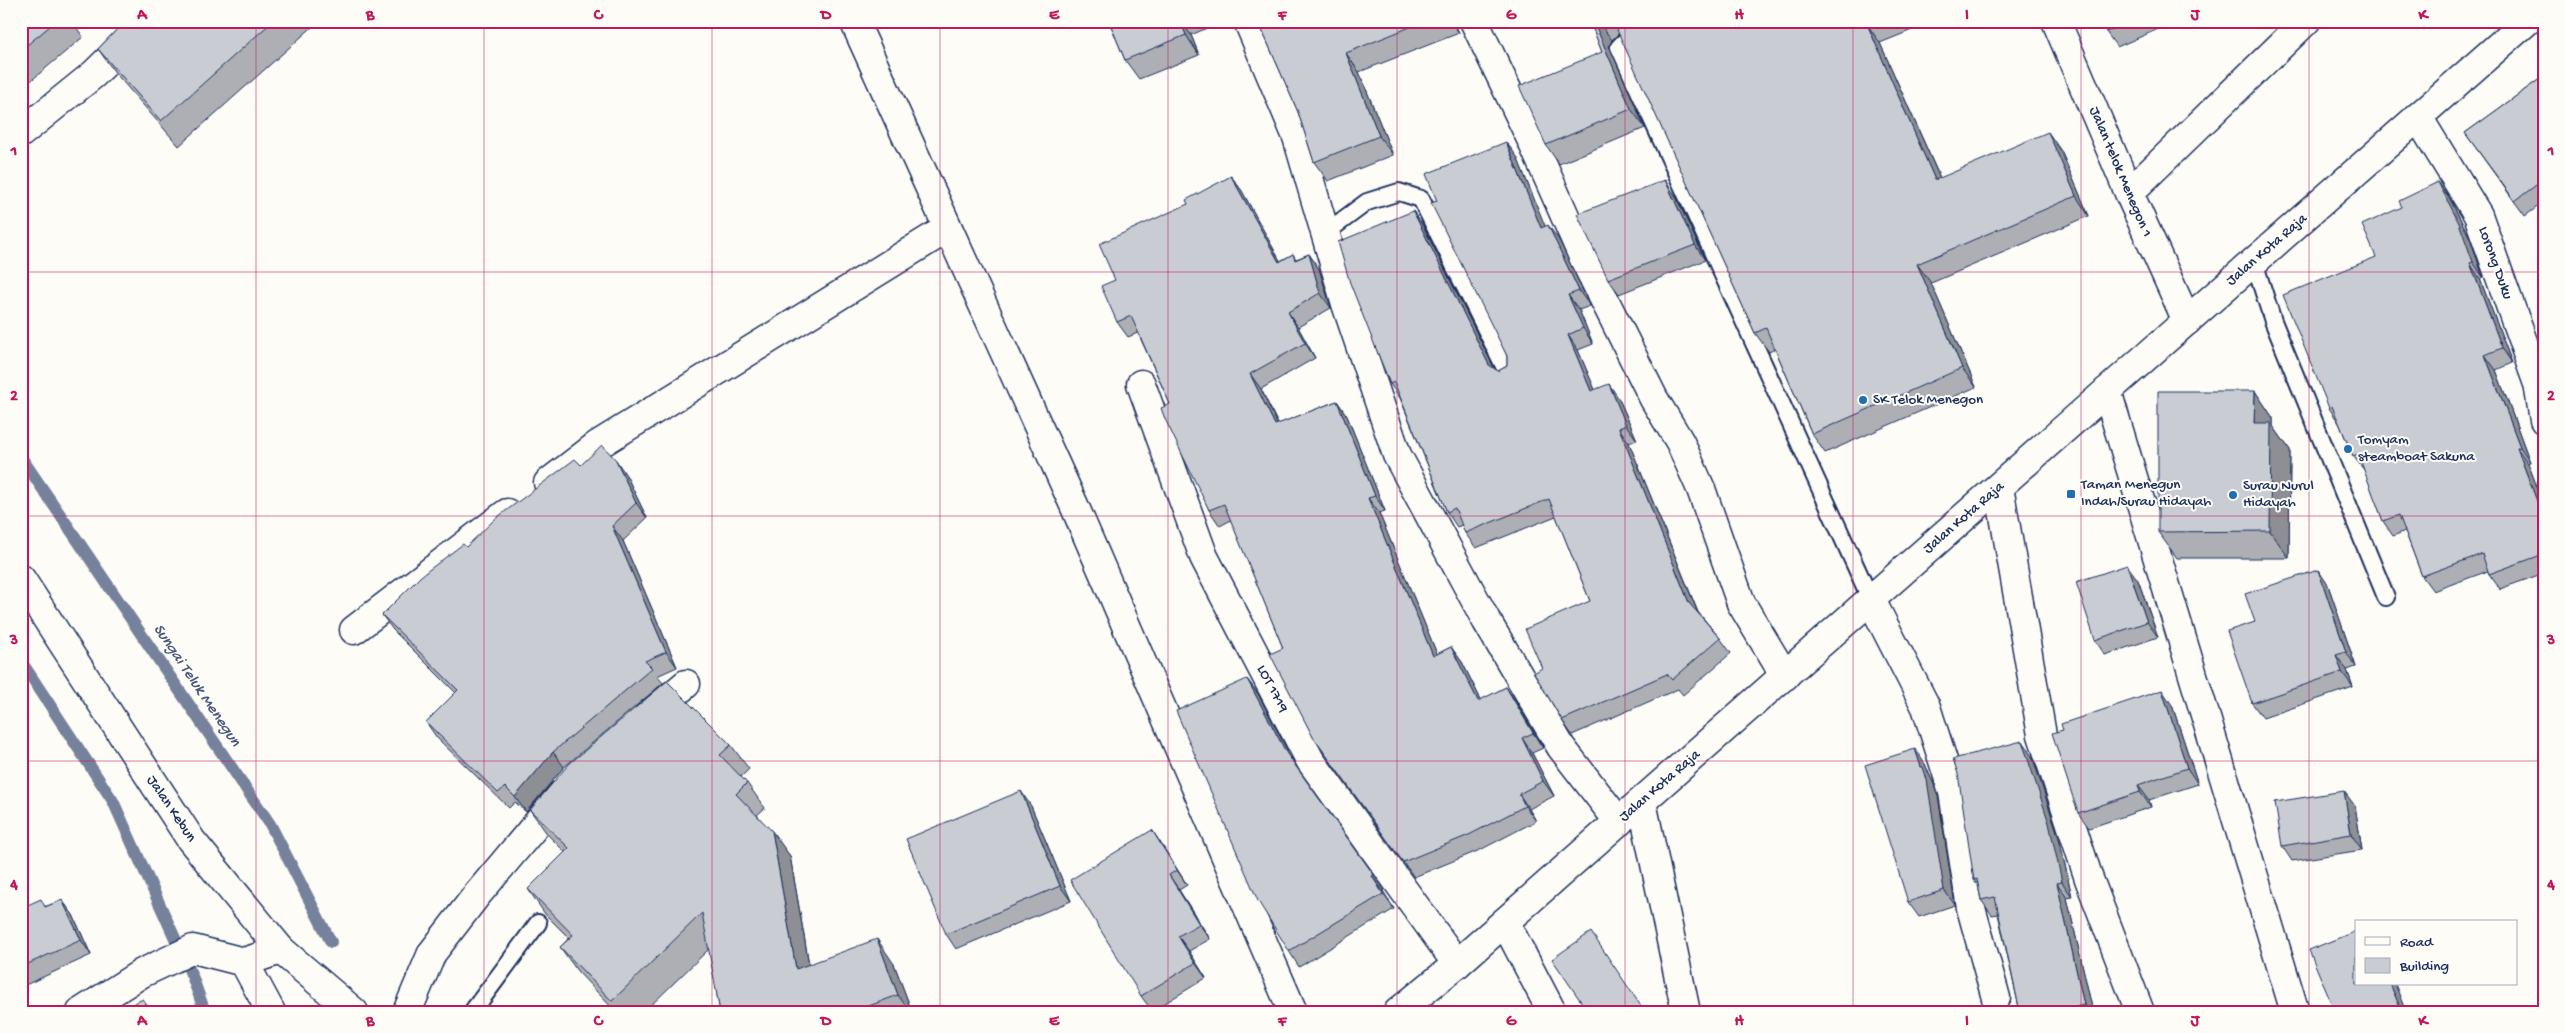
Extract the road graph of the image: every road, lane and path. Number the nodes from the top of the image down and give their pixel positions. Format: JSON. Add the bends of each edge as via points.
{"nodes":[{"id":1,"x":148,"y":21,"type":"edge"},
{"id":2,"x":854,"y":21,"type":"edge"},
{"id":3,"x":1248,"y":21,"type":"edge"},
{"id":4,"x":1474,"y":21,"type":"edge"},
{"id":5,"x":1645,"y":21,"type":"edge"},
{"id":6,"x":2056,"y":21,"type":"edge"},
{"id":7,"x":2306,"y":21,"type":"edge"},
{"id":8,"x":2527,"y":21,"type":"edge"},
{"id":9,"x":2418,"y":117,"type":"junction"},
{"id":10,"x":21,"y":133,"type":"edge"},
{"id":11,"x":2129,"y":193,"type":"junction"},
{"id":12,"x":948,"y":228,"type":"junction"},
{"id":13,"x":1324,"y":234,"type":"junction"},
{"id":14,"x":2254,"y":262,"type":"junction"},
{"id":15,"x":2187,"y":321,"type":"junction"},
{"id":16,"x":1509,"y":376,"type":"edge"},
{"id":17,"x":1141,"y":384,"type":"dead end"},
{"id":18,"x":2107,"y":391,"type":"junction"},
{"id":19,"x":2544,"y":420,"type":"edge"},
{"id":20,"x":1999,"y":487,"type":"junction"},
{"id":21,"x":21,"y":579,"type":"edge"},
{"id":22,"x":2386,"y":597,"type":"dead end"},
{"id":23,"x":1871,"y":600,"type":"junction"},
{"id":24,"x":354,"y":630,"type":"dead end"},
{"id":25,"x":1785,"y":676,"type":"junction"},
{"id":26,"x":686,"y":684,"type":"dead end"},
{"id":27,"x":626,"y":734,"type":"edge"},
{"id":28,"x":582,"y":773,"type":"edge"},
{"id":29,"x":1642,"y":802,"type":"junction"},
{"id":30,"x":1619,"y":822,"type":"junction"},
{"id":31,"x":1505,"y":922,"type":"junction"},
{"id":32,"x":538,"y":923,"type":"edge"},
{"id":33,"x":281,"y":950,"type":"junction"},
{"id":34,"x":244,"y":962,"type":"junction"},
{"id":35,"x":1458,"y":964,"type":"junction"},
{"id":36,"x":1996,"y":998,"type":"dead end"},
{"id":37,"x":81,"y":1012,"type":"edge"},
{"id":38,"x":271,"y":1012,"type":"edge"},
{"id":39,"x":354,"y":1012,"type":"edge"},
{"id":40,"x":407,"y":1012,"type":"edge"},
{"id":41,"x":472,"y":1012,"type":"edge"},
{"id":42,"x":1293,"y":1012,"type":"edge"},
{"id":43,"x":1398,"y":1012,"type":"edge"},
{"id":44,"x":1552,"y":1012,"type":"edge"},
{"id":45,"x":1686,"y":1012,"type":"edge"},
{"id":46,"x":2140,"y":1012,"type":"edge"},
{"id":47,"x":2295,"y":1012,"type":"edge"}],
"edges":[{"from":1,"to":10,"type":"street","via":[[94,74]]},
{"from":2,"to":12,"type":"street"},
{"from":3,"to":13,"type":"street","via":[[1297,137]]},
{"from":4,"to":25,"type":"street","via":[[1584,259],[1654,399],[1680,442],[1701,490],[1741,603]]},
{"from":5,"to":23,"type":"lane","via":[[1619,48]]},
{"from":6,"to":11,"type":"street","name":"Jalan telok Menegon 1"},
{"from":7,"to":11,"type":"street"},
{"from":8,"to":9,"type":"street","name":"Jalan Kota Raja"},
{"from":9,"to":14,"type":"street","name":"Jalan Kota Raja"},
{"from":9,"to":19,"type":"street","name":"Lorong Duku","via":[[2478,215],[2538,384]]},
{"from":11,"to":15,"type":"street","name":"Jalan telok Menegon 1"},
{"from":12,"to":24,"type":"street","via":[[596,446]]},
{"from":12,"to":42,"type":"street","via":[[1074,506]]},
{"from":13,"to":16,"type":"lane","via":[[1367,202],[1399,192],[1421,199]]},
{"from":13,"to":30,"type":"street","via":[[1397,455],[1486,620],[1556,739]]},
{"from":14,"to":15,"type":"street","name":"Jalan Kota Raja"},
{"from":14,"to":22,"type":"lane","via":[[2273,321]]},
{"from":15,"to":18,"type":"street","name":"Jalan Kota Raja"},
{"from":17,"to":35,"type":"street","name":"LOT 1719","via":[[1204,557],[1310,760]]},
{"from":18,"to":20,"type":"street","name":"Jalan Kota Raja"},
{"from":18,"to":47,"type":"street"},
{"from":20,"to":23,"type":"street","name":"Jalan Kota Raja"},
{"from":20,"to":46,"type":"street","via":[[2042,735],[2089,879]]},
{"from":21,"to":33,"type":"street","name":"Jalan Kebun","via":[[191,840]]},
{"from":23,"to":25,"type":"street","name":"Jalan Kota Raja"},
{"from":23,"to":36,"type":"street","via":[[1926,707],[1953,792],[1971,908]]},
{"from":25,"to":29,"type":"street","name":"Jalan Kota Raja"},
{"from":26,"to":27,"type":"street"},
{"from":28,"to":40,"type":"street","via":[[482,888],[432,953]]},
{"from":29,"to":30,"type":"street","name":"Jalan Kota Raja"},
{"from":29,"to":45,"type":"street"},
{"from":30,"to":31,"type":"street","name":"Jalan Kota Raja"},
{"from":31,"to":35,"type":"street","name":"Jalan Kota Raja"},
{"from":31,"to":44,"type":"street"},
{"from":32,"to":41,"type":"lane"},
{"from":33,"to":34,"type":"street"},
{"from":33,"to":39,"type":"street","name":"Jalan Kebun"},
{"from":34,"to":37,"type":"street","via":[[181,954],[142,973]]},
{"from":34,"to":38,"type":"street"},
{"from":35,"to":43,"type":"street","name":"Jalan Kota Raja"}]}
